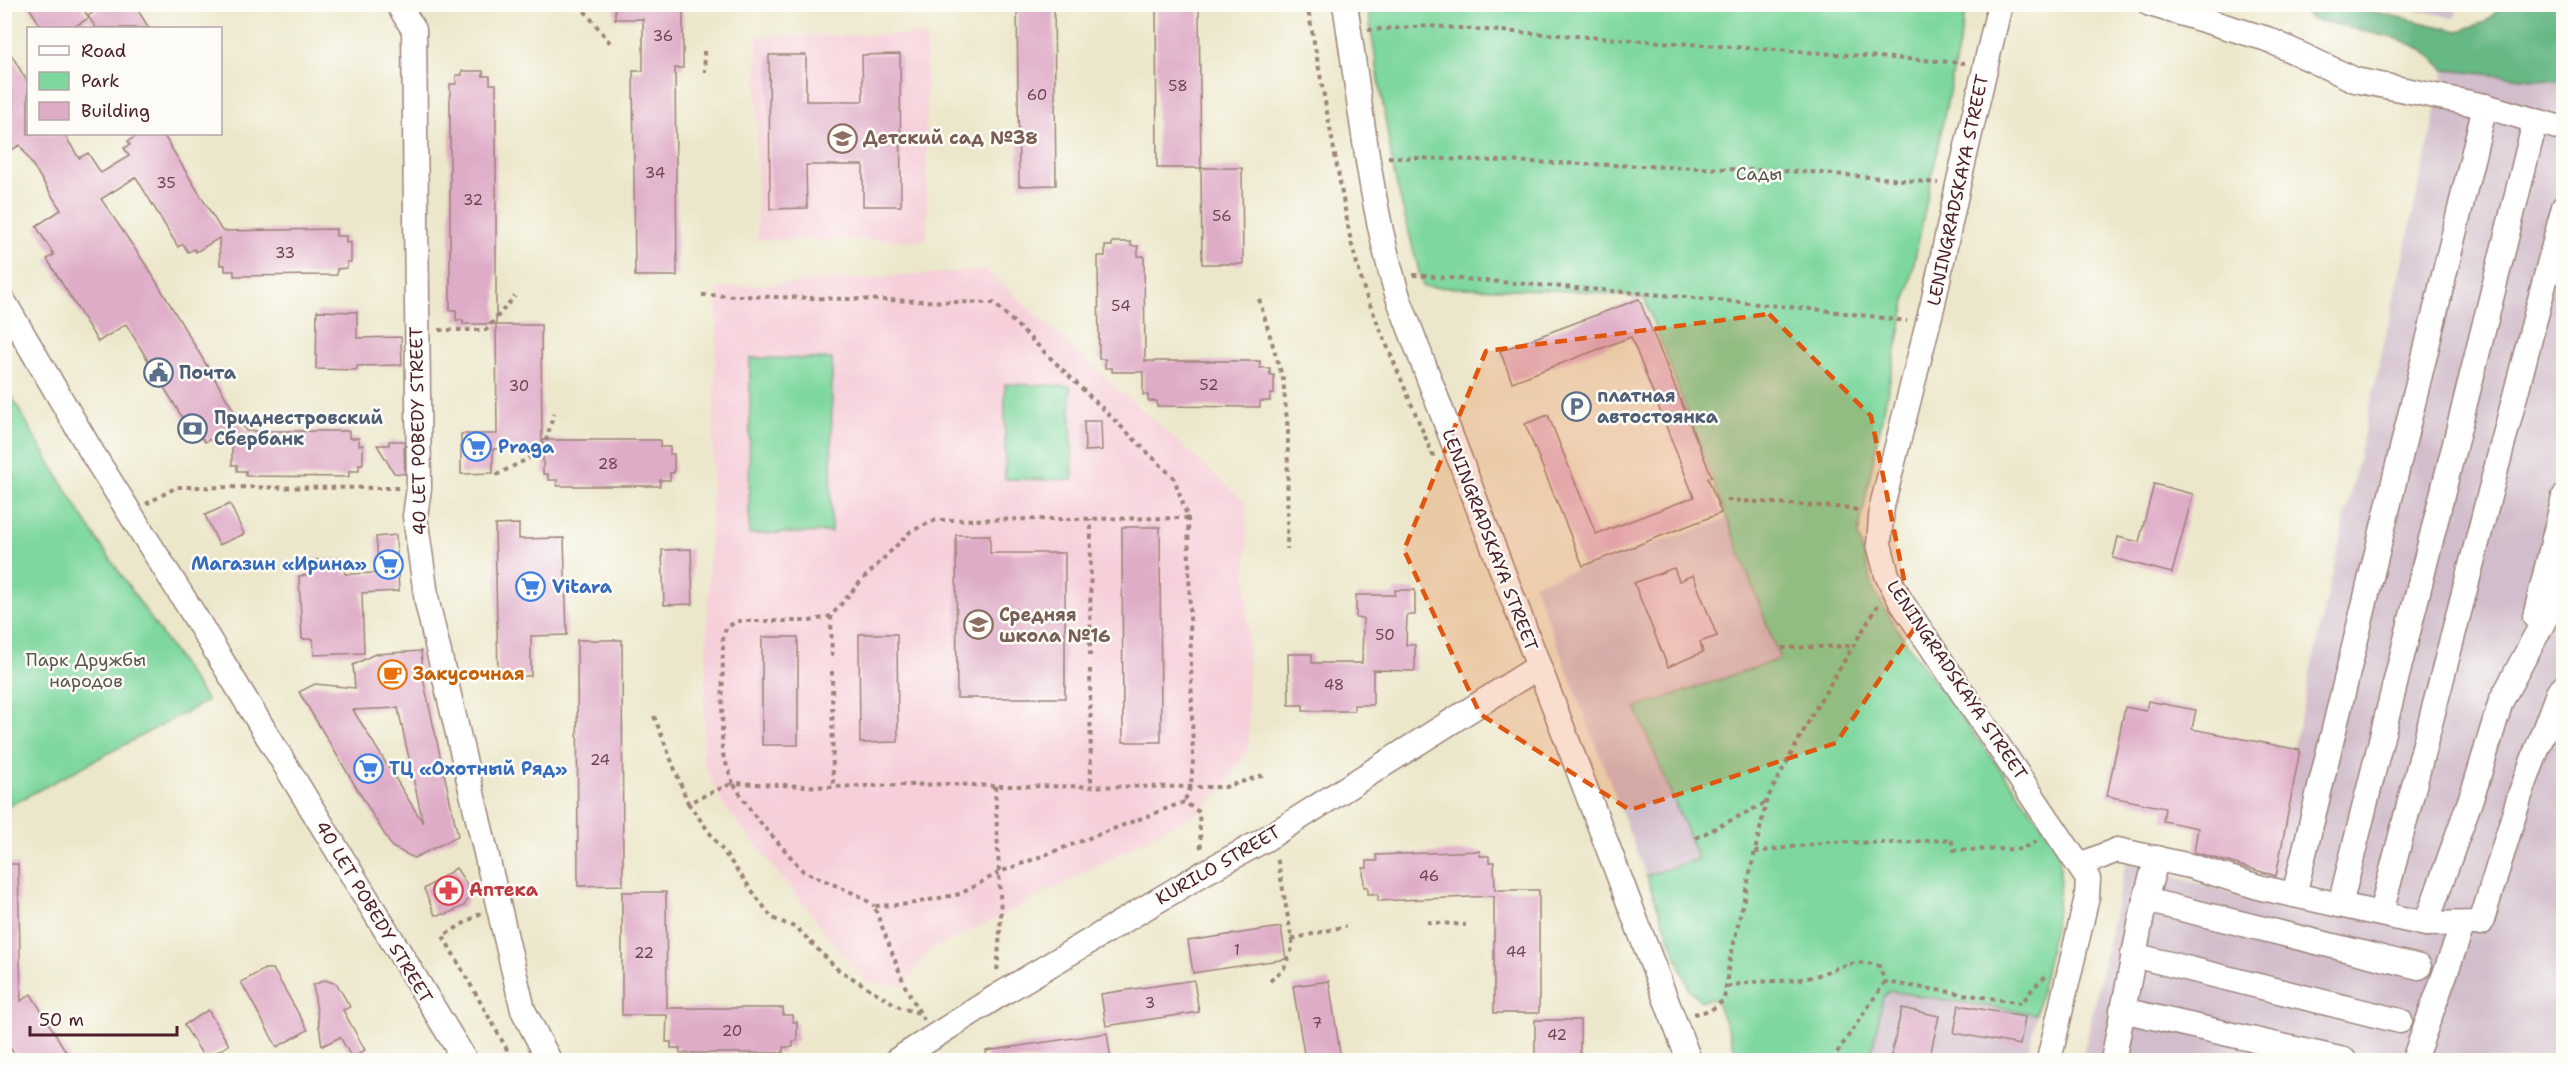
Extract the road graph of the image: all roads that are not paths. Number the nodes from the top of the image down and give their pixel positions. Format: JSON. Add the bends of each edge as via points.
{"nodes":[{"id":1,"x":398,"y":4,"type":"edge"},
{"id":2,"x":1345,"y":4,"type":"edge"},
{"id":3,"x":2000,"y":4,"type":"edge"},
{"id":4,"x":2151,"y":4,"type":"edge"},
{"id":5,"x":2485,"y":106,"type":"junction"},
{"id":6,"x":2535,"y":122,"type":"junction"},
{"id":7,"x":2564,"y":129,"type":"edge"},
{"id":8,"x":2564,"y":207,"type":"edge"},
{"id":9,"x":4,"y":302,"type":"edge"},
{"id":10,"x":2564,"y":497,"type":"edge"},
{"id":11,"x":2564,"y":584,"type":"edge"},
{"id":12,"x":2526,"y":652,"type":"junction"},
{"id":13,"x":1538,"y":667,"type":"junction"},
{"id":14,"x":2564,"y":687,"type":"edge"},
{"id":15,"x":2157,"y":858,"type":"junction"},
{"id":16,"x":2080,"y":865,"type":"junction"},
{"id":17,"x":2294,"y":894,"type":"junction"},
{"id":18,"x":2145,"y":900,"type":"junction"},
{"id":19,"x":2340,"y":905,"type":"junction"},
{"id":20,"x":2382,"y":913,"type":"junction"},
{"id":21,"x":2426,"y":924,"type":"junction"},
{"id":22,"x":2463,"y":924,"type":"junction"},
{"id":23,"x":2133,"y":955,"type":"junction"},
{"id":24,"x":2419,"y":967,"type":"dead end"},
{"id":25,"x":2122,"y":1010,"type":"junction"},
{"id":26,"x":2400,"y":1021,"type":"dead end"},
{"id":27,"x":465,"y":1060,"type":"edge"},
{"id":28,"x":549,"y":1060,"type":"edge"},
{"id":29,"x":897,"y":1060,"type":"edge"},
{"id":30,"x":1689,"y":1060,"type":"edge"},
{"id":31,"x":2049,"y":1060,"type":"edge"},
{"id":32,"x":2113,"y":1060,"type":"edge"},
{"id":33,"x":2344,"y":1060,"type":"edge"},
{"id":34,"x":2414,"y":1060,"type":"edge"}],
"edges":[{"from":1,"to":28,"type":"street","name":"40 LET POBEDY STREET","via":[[414,30],[419,488],[415,516],[427,602],[523,1010]]},
{"from":2,"to":13,"type":"street","name":"LENINGRADSKAYA STREET","via":[[1391,276]]},
{"from":3,"to":16,"type":"street","name":"LENINGRADSKAYA STREET","via":[[1879,523],[1879,544],[1891,583]]},
{"from":4,"to":5,"type":"street","via":[[2267,39],[2355,80]]},
{"from":5,"to":6,"type":"street"},
{"from":5,"to":17,"type":"street"},
{"from":6,"to":7,"type":"street"},
{"from":6,"to":19,"type":"street"},
{"from":8,"to":20,"type":"street"},
{"from":9,"to":27,"type":"street","name":"40 LET POBEDY STREET"},
{"from":10,"to":12,"type":"street"},
{"from":11,"to":12,"type":"street"},
{"from":12,"to":21,"type":"street","via":[[2501,701]]},
{"from":13,"to":29,"type":"street","name":"KURILO STREET","via":[[1273,834]]},
{"from":13,"to":30,"type":"street","name":"LENINGRADSKAYA STREET"},
{"from":14,"to":22,"type":"street","via":[[2558,693],[2520,795],[2481,923]]},
{"from":15,"to":16,"type":"street","via":[[2117,850]]},
{"from":15,"to":17,"type":"street"},
{"from":15,"to":18,"type":"street"},
{"from":16,"to":31,"type":"street","name":"LENINGRADSKAYA STREET","via":[[2088,879],[2087,897]]},
{"from":17,"to":19,"type":"street"},
{"from":18,"to":23,"type":"street"},
{"from":18,"to":24,"type":"street"},
{"from":19,"to":20,"type":"street"},
{"from":20,"to":21,"type":"street"},
{"from":21,"to":22,"type":"street"},
{"from":22,"to":34,"type":"street"},
{"from":23,"to":25,"type":"street"},
{"from":23,"to":26,"type":"street"},
{"from":25,"to":32,"type":"street"},
{"from":25,"to":33,"type":"street"}]}
